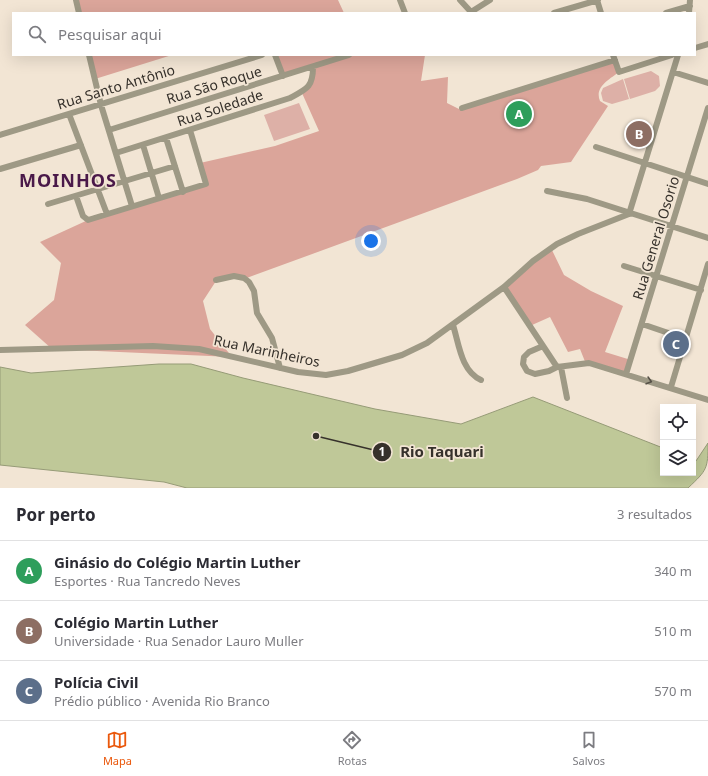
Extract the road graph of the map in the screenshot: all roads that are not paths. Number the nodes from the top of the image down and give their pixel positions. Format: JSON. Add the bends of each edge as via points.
{"nodes":[{"id":1,"x":76,"y":0,"type":"edge"},
{"id":2,"x":400,"y":0,"type":"edge"},
{"id":3,"x":460,"y":0,"type":"edge"},
{"id":4,"x":490,"y":0,"type":"edge"},
{"id":5,"x":597,"y":0,"type":"edge"},
{"id":6,"x":579,"y":3,"type":"edge"},
{"id":7,"x":690,"y":3,"type":"edge"},
{"id":8,"x":79,"y":12,"type":"edge"},
{"id":9,"x":405,"y":12,"type":"edge"},
{"id":10,"x":471,"y":12,"type":"edge"},
{"id":11,"x":556,"y":12,"type":"edge"},
{"id":12,"x":601,"y":12,"type":"edge"},
{"id":13,"x":668,"y":12,"type":"edge"},
{"id":14,"x":708,"y":44,"type":"edge"},
{"id":15,"x":696,"y":48,"type":"edge"},
{"id":16,"x":89,"y":56,"type":"edge"},
{"id":17,"x":259,"y":56,"type":"edge"},
{"id":18,"x":275,"y":56,"type":"edge"},
{"id":19,"x":346,"y":56,"type":"edge"},
{"id":20,"x":669,"y":56,"type":"edge"},
{"id":21,"x":678,"y":56,"type":"edge"},
{"id":22,"x":614,"y":57,"type":"edge"},
{"id":23,"x":312,"y":67,"type":"junction"},
{"id":24,"x":673,"y":72,"type":"junction"},
{"id":25,"x":283,"y":76,"type":"junction"},
{"id":26,"x":708,"y":83,"type":"edge"},
{"id":27,"x":101,"y":104,"type":"junction"},
{"id":28,"x":462,"y":108,"type":"dead end"},
{"id":29,"x":708,"y":108,"type":"edge"},
{"id":30,"x":69,"y":114,"type":"junction"},
{"id":31,"x":109,"y":130,"type":"junction"},
{"id":32,"x":190,"y":130,"type":"junction"},
{"id":33,"x":0,"y":135,"type":"edge"},
{"id":34,"x":166,"y":138,"type":"junction"},
{"id":35,"x":81,"y":145,"type":"junction"},
{"id":36,"x":143,"y":145,"type":"junction"},
{"id":37,"x":596,"y":147,"type":"dead end"},
{"id":38,"x":116,"y":153,"type":"junction"},
{"id":39,"x":644,"y":164,"type":"junction"},
{"id":40,"x":175,"y":166,"type":"junction"},
{"id":41,"x":0,"y":169,"type":"edge"},
{"id":42,"x":151,"y":173,"type":"junction"},
{"id":43,"x":687,"y":178,"type":"junction"},
{"id":44,"x":124,"y":182,"type":"junction"},
{"id":45,"x":708,"y":184,"type":"edge"},
{"id":46,"x":98,"y":189,"type":"junction"},
{"id":47,"x":547,"y":191,"type":"dead end"},
{"id":48,"x":183,"y":192,"type":"junction"},
{"id":49,"x":76,"y":196,"type":"junction"},
{"id":50,"x":158,"y":198,"type":"junction"},
{"id":51,"x":48,"y":204,"type":"dead end"},
{"id":52,"x":132,"y":206,"type":"junction"},
{"id":53,"x":107,"y":214,"type":"junction"},
{"id":54,"x":629,"y":214,"type":"junction"},
{"id":55,"x":671,"y":227,"type":"junction"},
{"id":56,"x":708,"y":238,"type":"edge"},
{"id":57,"x":708,"y":264,"type":"edge"},
{"id":58,"x":624,"y":266,"type":"dead end"},
{"id":59,"x":656,"y":276,"type":"junction"},
{"id":60,"x":216,"y":280,"type":"dead end"},
{"id":61,"x":504,"y":287,"type":"junction"},
{"id":62,"x":701,"y":290,"type":"junction"},
{"id":63,"x":642,"y":324,"type":"junction"},
{"id":64,"x":453,"y":325,"type":"junction"},
{"id":65,"x":686,"y":339,"type":"junction"},
{"id":66,"x":543,"y":346,"type":"junction"},
{"id":67,"x":0,"y":350,"type":"edge"},
{"id":68,"x":559,"y":367,"type":"junction"},
{"id":69,"x":280,"y":368,"type":"junction"},
{"id":70,"x":626,"y":374,"type":"junction"},
{"id":71,"x":481,"y":380,"type":"dead end"},
{"id":72,"x":671,"y":387,"type":"junction"},
{"id":73,"x":567,"y":398,"type":"dead end"},
{"id":74,"x":708,"y":400,"type":"edge"}],
"edges":[{"from":1,"to":8,"type":"street"},
{"from":2,"to":9,"type":"street"},
{"from":3,"to":10,"type":"street"},
{"from":4,"to":10,"type":"street"},
{"from":5,"to":6,"type":"street"},
{"from":5,"to":12,"type":"street"},
{"from":6,"to":11,"type":"street"},
{"from":7,"to":13,"type":"street"},
{"from":14,"to":15,"type":"street"},
{"from":16,"to":27,"type":"street"},
{"from":17,"to":27,"type":"street","name":"Rua Santo Antônio"},
{"from":18,"to":25,"type":"street"},
{"from":19,"to":23,"type":"street","name":"Rua São Roque"},
{"from":20,"to":22,"type":"street","via":[[619,72]]},
{"from":21,"to":24,"type":"street"},
{"from":22,"to":28,"type":"street"},
{"from":23,"to":25,"type":"street","name":"Rua São Roque"},
{"from":23,"to":32,"type":"street","name":"Rua Soledade","via":[[313,79],[306,90],[290,98]]},
{"from":24,"to":26,"type":"street"},
{"from":24,"to":39,"type":"street"},
{"from":25,"to":31,"type":"street","name":"Rua São Roque"},
{"from":27,"to":30,"type":"street","name":"Rua Santo Antônio"},
{"from":27,"to":31,"type":"street"},
{"from":29,"to":43,"type":"street","name":"Rua General Osorio"},
{"from":30,"to":33,"type":"street","name":"Rua Santo Antônio"},
{"from":30,"to":35,"type":"street"},
{"from":31,"to":38,"type":"street"},
{"from":32,"to":34,"type":"street","name":"Rua Soledade"},
{"from":32,"to":48,"type":"street","via":[[206,184]]},
{"from":34,"to":36,"type":"street","name":"Rua Soledade"},
{"from":34,"to":40,"type":"street"},
{"from":35,"to":41,"type":"street"},
{"from":35,"to":46,"type":"street"},
{"from":36,"to":38,"type":"street","name":"Rua Soledade"},
{"from":36,"to":42,"type":"street"},
{"from":37,"to":39,"type":"street"},
{"from":38,"to":44,"type":"street"},
{"from":39,"to":43,"type":"street"},
{"from":39,"to":54,"type":"street"},
{"from":40,"to":42,"type":"street"},
{"from":40,"to":48,"type":"street"},
{"from":42,"to":44,"type":"street"},
{"from":42,"to":50,"type":"street"},
{"from":43,"to":45,"type":"street"},
{"from":43,"to":55,"type":"street","name":"Rua General Osorio"},
{"from":44,"to":46,"type":"street"},
{"from":44,"to":52,"type":"street"},
{"from":46,"to":49,"type":"street"},
{"from":46,"to":53,"type":"street"},
{"from":47,"to":54,"type":"street","via":[[587,199]]},
{"from":48,"to":50,"type":"street"},
{"from":49,"to":51,"type":"street"},
{"from":49,"to":53,"type":"street","via":[[83,216],[88,220]]},
{"from":50,"to":52,"type":"street"},
{"from":52,"to":53,"type":"street"},
{"from":54,"to":55,"type":"street"},
{"from":54,"to":61,"type":"street","name":"Rua Marinheiros","via":[[557,244]]},
{"from":55,"to":56,"type":"street"},
{"from":55,"to":59,"type":"street","name":"Rua General Osorio"},
{"from":57,"to":62,"type":"street"},
{"from":58,"to":59,"type":"street"},
{"from":59,"to":62,"type":"street"},
{"from":59,"to":63,"type":"street","name":"Rua General Osorio"},
{"from":60,"to":69,"type":"street","via":[[234,276],[249,282],[254,291],[257,313],[272,338]]},
{"from":61,"to":64,"type":"street","name":"Rua Marinheiros"},
{"from":61,"to":66,"type":"street"},
{"from":62,"to":65,"type":"street"},
{"from":63,"to":65,"type":"street"},
{"from":63,"to":70,"type":"street","name":"Rua General Osorio"},
{"from":64,"to":69,"type":"street","name":"Rua Marinheiros","via":[[418,348],[348,371],[326,375]]},
{"from":64,"to":71,"type":"street","via":[[467,368],[474,377]]},
{"from":65,"to":72,"type":"street"},
{"from":66,"to":68,"type":"street"},
{"from":66,"to":68,"type":"street","via":[[524,357],[523,364],[527,371],[535,374]]},
{"from":67,"to":69,"type":"street","name":"Rua Marinheiros","via":[[153,346],[199,349]]},
{"from":68,"to":70,"type":"street","via":[[589,363]]},
{"from":68,"to":73,"type":"street"},
{"from":70,"to":72,"type":"street","one_way":true},
{"from":72,"to":74,"type":"street"}]}
